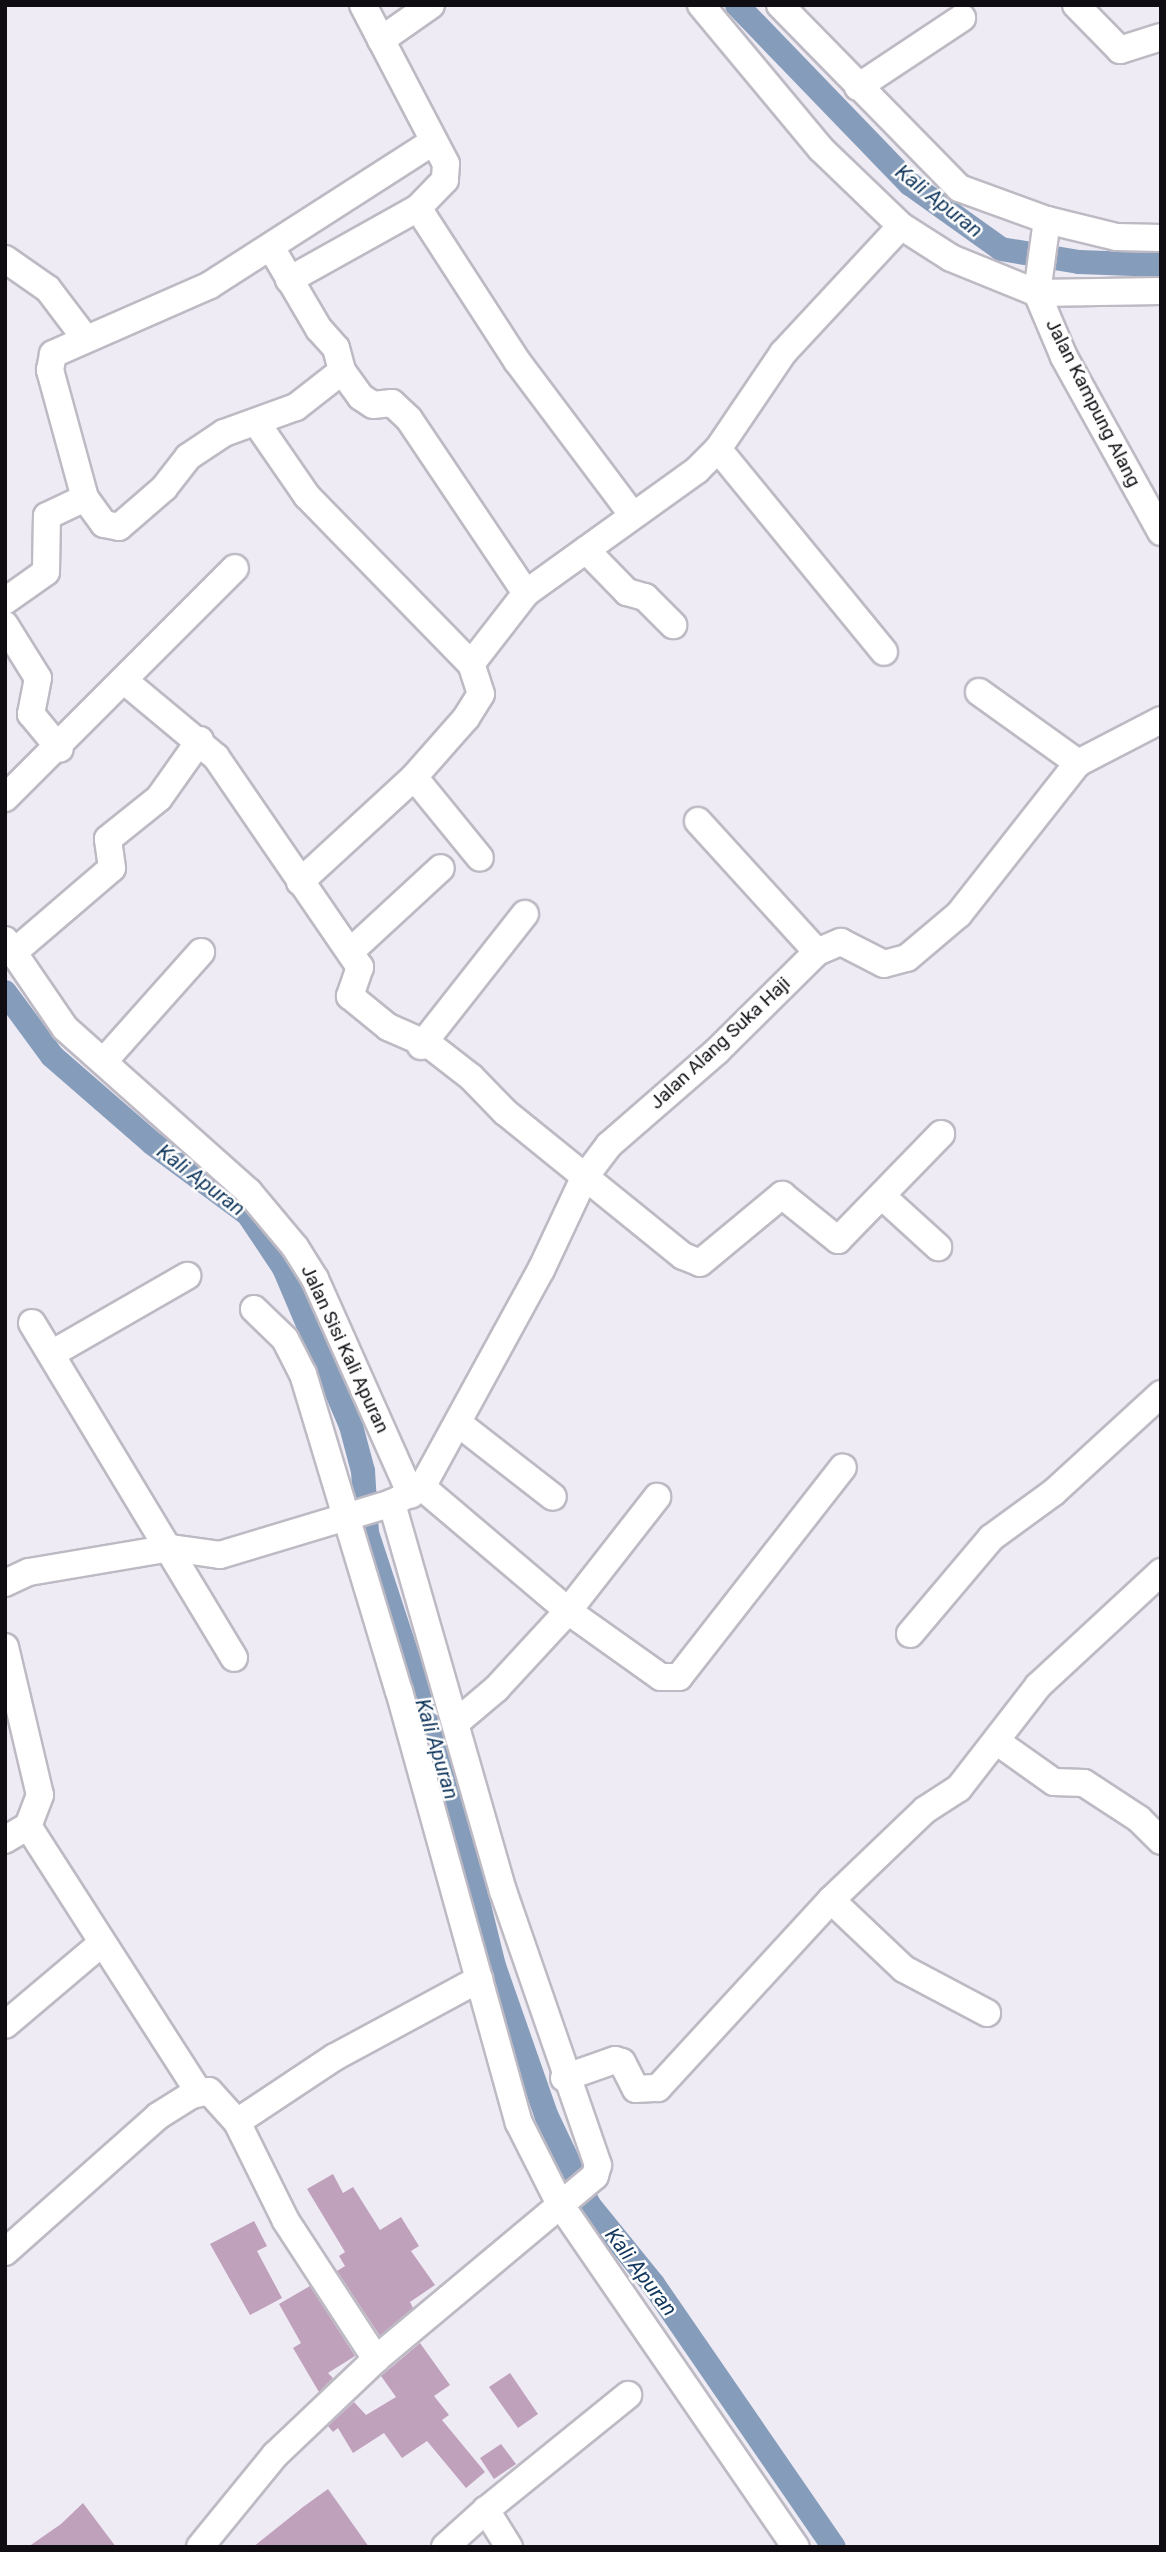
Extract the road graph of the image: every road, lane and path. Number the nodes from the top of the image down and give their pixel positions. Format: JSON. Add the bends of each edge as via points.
{"nodes":[{"id":1,"x":363,"y":5,"type":"edge"},
{"id":2,"x":431,"y":5,"type":"edge"},
{"id":3,"x":701,"y":5,"type":"edge"},
{"id":4,"x":780,"y":5,"type":"edge"},
{"id":5,"x":1076,"y":5,"type":"edge"},
{"id":6,"x":962,"y":18,"type":"dead end"},
{"id":7,"x":1161,"y":37,"type":"edge"},
{"id":8,"x":381,"y":40,"type":"junction"},
{"id":9,"x":858,"y":87,"type":"junction"},
{"id":10,"x":433,"y":142,"type":"junction"},
{"id":11,"x":418,"y":208,"type":"junction"},
{"id":12,"x":901,"y":226,"type":"junction"},
{"id":13,"x":1046,"y":229,"type":"junction"},
{"id":14,"x":1161,"y":239,"type":"edge"},
{"id":15,"x":272,"y":249,"type":"junction"},
{"id":16,"x":5,"y":259,"type":"edge"},
{"id":17,"x":289,"y":280,"type":"junction"},
{"id":18,"x":1039,"y":282,"type":"junction"},
{"id":19,"x":1161,"y":291,"type":"edge"},
{"id":20,"x":85,"y":338,"type":"junction"},
{"id":21,"x":342,"y":371,"type":"junction"},
{"id":22,"x":256,"y":422,"type":"junction"},
{"id":23,"x":718,"y":449,"type":"junction"},
{"id":24,"x":85,"y":498,"type":"junction"},
{"id":25,"x":632,"y":514,"type":"junction"},
{"id":26,"x":1161,"y":532,"type":"edge"},
{"id":27,"x":586,"y":550,"type":"junction"},
{"id":28,"x":235,"y":568,"type":"dead end"},
{"id":29,"x":526,"y":593,"type":"junction"},
{"id":30,"x":5,"y":601,"type":"edge"},
{"id":31,"x":5,"y":625,"type":"edge"},
{"id":32,"x":673,"y":625,"type":"dead end"},
{"id":33,"x":884,"y":652,"type":"dead end"},
{"id":34,"x":471,"y":664,"type":"junction"},
{"id":35,"x":126,"y":682,"type":"junction"},
{"id":36,"x":979,"y":692,"type":"dead end"},
{"id":37,"x":1161,"y":720,"type":"edge"},
{"id":38,"x":200,"y":740,"type":"junction"},
{"id":39,"x":60,"y":749,"type":"junction"},
{"id":40,"x":1078,"y":763,"type":"junction"},
{"id":41,"x":414,"y":777,"type":"junction"},
{"id":42,"x":5,"y":798,"type":"edge"},
{"id":43,"x":698,"y":821,"type":"dead end"},
{"id":44,"x":480,"y":858,"type":"dead end"},
{"id":45,"x":440,"y":868,"type":"dead end"},
{"id":46,"x":300,"y":882,"type":"junction"},
{"id":47,"x":525,"y":914,"type":"dead end"},
{"id":48,"x":9,"y":946,"type":"edge"},
{"id":49,"x":351,"y":951,"type":"junction"},
{"id":50,"x":201,"y":952,"type":"dead end"},
{"id":51,"x":817,"y":952,"type":"junction"},
{"id":52,"x":421,"y":1045,"type":"junction"},
{"id":53,"x":104,"y":1062,"type":"junction"},
{"id":54,"x":941,"y":1135,"type":"dead end"},
{"id":55,"x":584,"y":1178,"type":"junction"},
{"id":56,"x":882,"y":1196,"type":"junction"},
{"id":57,"x":938,"y":1247,"type":"dead end"},
{"id":58,"x":187,"y":1276,"type":"dead end"},
{"id":59,"x":254,"y":1309,"type":"dead end"},
{"id":60,"x":32,"y":1324,"type":"dead end"},
{"id":61,"x":53,"y":1353,"type":"junction"},
{"id":62,"x":1161,"y":1394,"type":"edge"},
{"id":63,"x":458,"y":1423,"type":"junction"},
{"id":64,"x":843,"y":1467,"type":"dead end"},
{"id":65,"x":553,"y":1497,"type":"dead end"},
{"id":66,"x":657,"y":1497,"type":"dead end"},
{"id":67,"x":385,"y":1503,"type":"junction"},
{"id":68,"x":171,"y":1548,"type":"junction"},
{"id":69,"x":1161,"y":1572,"type":"edge"},
{"id":70,"x":5,"y":1583,"type":"edge"},
{"id":71,"x":568,"y":1611,"type":"junction"},
{"id":72,"x":910,"y":1634,"type":"dead end"},
{"id":73,"x":5,"y":1647,"type":"edge"},
{"id":74,"x":234,"y":1658,"type":"dead end"},
{"id":75,"x":458,"y":1721,"type":"junction"},
{"id":76,"x":996,"y":1741,"type":"junction"},
{"id":77,"x":28,"y":1826,"type":"junction"},
{"id":78,"x":5,"y":1840,"type":"edge"},
{"id":79,"x":1161,"y":1841,"type":"edge"},
{"id":80,"x":831,"y":1900,"type":"junction"},
{"id":81,"x":101,"y":1944,"type":"junction"},
{"id":82,"x":479,"y":1979,"type":"junction"},
{"id":83,"x":987,"y":2013,"type":"dead end"},
{"id":84,"x":5,"y":2025,"type":"edge"},
{"id":85,"x":564,"y":2078,"type":"junction"},
{"id":86,"x":199,"y":2092,"type":"junction"},
{"id":87,"x":237,"y":2122,"type":"junction"},
{"id":88,"x":563,"y":2201,"type":"junction"},
{"id":89,"x":5,"y":2252,"type":"edge"},
{"id":90,"x":376,"y":2358,"type":"junction"},
{"id":91,"x":628,"y":2395,"type":"dead end"},
{"id":92,"x":486,"y":2510,"type":"junction"},
{"id":93,"x":200,"y":2547,"type":"edge"},
{"id":94,"x":445,"y":2547,"type":"edge"},
{"id":95,"x":509,"y":2547,"type":"edge"},
{"id":96,"x":796,"y":2547,"type":"edge"}],
"edges":[{"from":1,"to":8,"type":"street"},
{"from":2,"to":8,"type":"street"},
{"from":3,"to":12,"type":"street","via":[[779,104]]},
{"from":4,"to":9,"type":"street"},
{"from":5,"to":7,"type":"street","via":[[1120,50]]},
{"from":6,"to":9,"type":"street"},
{"from":8,"to":10,"type":"street"},
{"from":9,"to":13,"type":"street","via":[[959,188]]},
{"from":10,"to":11,"type":"street","via":[[447,173]]},
{"from":10,"to":15,"type":"street","via":[[378,173]]},
{"from":11,"to":17,"type":"street"},
{"from":11,"to":25,"type":"street","via":[[517,361]]},
{"from":12,"to":18,"type":"street","via":[[951,258]]},
{"from":12,"to":23,"type":"street","via":[[783,353]]},
{"from":13,"to":14,"type":"street"},
{"from":13,"to":18,"type":"street"},
{"from":15,"to":17,"type":"street"},
{"from":15,"to":20,"type":"street","via":[[199,290]]},
{"from":16,"to":20,"type":"street","via":[[48,289]]},
{"from":17,"to":21,"type":"street","via":[[336,348]]},
{"from":18,"to":19,"type":"street"},
{"from":18,"to":26,"type":"street","name":"Jalan Kampung Alang","via":[[1064,357]]},
{"from":20,"to":24,"type":"street","via":[[59,350],[50,361]]},
{"from":21,"to":22,"type":"street","via":[[296,407]]},
{"from":21,"to":29,"type":"street","via":[[365,402],[392,403],[410,419]]},
{"from":22,"to":24,"type":"street","via":[[225,433],[181,462],[164,488],[119,527],[104,524]]},
{"from":22,"to":34,"type":"street","via":[[307,496]]},
{"from":23,"to":25,"type":"street","via":[[697,470]]},
{"from":23,"to":33,"type":"street"},
{"from":24,"to":30,"type":"street","via":[[47,516],[46,572]]},
{"from":25,"to":27,"type":"street"},
{"from":27,"to":29,"type":"street"},
{"from":27,"to":32,"type":"street","via":[[626,592],[645,597]]},
{"from":28,"to":35,"type":"street"},
{"from":29,"to":34,"type":"street"},
{"from":31,"to":39,"type":"street","via":[[38,678],[31,714]]},
{"from":34,"to":41,"type":"street","via":[[481,694],[478,703]]},
{"from":35,"to":38,"type":"street"},
{"from":35,"to":39,"type":"street"},
{"from":36,"to":40,"type":"street"},
{"from":37,"to":40,"type":"street"},
{"from":38,"to":46,"type":"street"},
{"from":38,"to":48,"type":"street","via":[[159,798],[108,839],[112,867]]},
{"from":39,"to":42,"type":"street"},
{"from":40,"to":51,"type":"street","via":[[958,914],[907,958],[884,964],[841,942]]},
{"from":41,"to":44,"type":"street"},
{"from":41,"to":46,"type":"street"},
{"from":43,"to":51,"type":"street"},
{"from":45,"to":49,"type":"street"},
{"from":46,"to":49,"type":"street"},
{"from":47,"to":52,"type":"street"},
{"from":48,"to":53,"type":"street","name":"Jalan Sisi Kali Apuran","via":[[65,1028]]},
{"from":49,"to":52,"type":"street","via":[[362,972],[351,996]]},
{"from":50,"to":53,"type":"street"},
{"from":51,"to":55,"type":"street","name":"Jalan Alang Suka Haji","via":[[717,1051],[609,1145]]},
{"from":52,"to":55,"type":"street","via":[[431,1046],[471,1077]]},
{"from":53,"to":67,"type":"street","name":"Jalan Sisi Kali Apuran","via":[[249,1192],[295,1247],[315,1279]]},
{"from":54,"to":56,"type":"street"},
{"from":55,"to":56,"type":"street","via":[[696,1263],[775,1197],[786,1197],[838,1240]]},
{"from":55,"to":63,"type":"street","name":"Jalan Alang Suka Haji"},
{"from":56,"to":57,"type":"street"},
{"from":58,"to":61,"type":"street"},
{"from":59,"to":67,"type":"street","via":[[296,1356]]},
{"from":60,"to":61,"type":"street"},
{"from":61,"to":68,"type":"street"},
{"from":62,"to":72,"type":"street","via":[[1054,1492],[991,1538]]},
{"from":63,"to":65,"type":"street"},
{"from":63,"to":67,"type":"street","name":"Jalan Alang Suka Haji"},
{"from":64,"to":71,"type":"street","via":[[679,1677],[661,1677]]},
{"from":66,"to":71,"type":"street"},
{"from":67,"to":68,"type":"street","via":[[220,1555]]},
{"from":67,"to":71,"type":"street"},
{"from":67,"to":75,"type":"street"},
{"from":67,"to":82,"type":"street"},
{"from":68,"to":70,"type":"street","via":[[29,1572]]},
{"from":68,"to":74,"type":"street"},
{"from":69,"to":76,"type":"street","via":[[1038,1686]]},
{"from":71,"to":75,"type":"street","via":[[496,1689]]},
{"from":73,"to":77,"type":"street","via":[[38,1774],[37,1814]]},
{"from":75,"to":85,"type":"street","via":[[503,1891]]},
{"from":76,"to":79,"type":"street","via":[[1054,1782],[1084,1783],[1139,1819]]},
{"from":76,"to":80,"type":"street","via":[[959,1788],[925,1810]]},
{"from":77,"to":78,"type":"street"},
{"from":77,"to":81,"type":"street"},
{"from":80,"to":83,"type":"street","via":[[904,1969]]},
{"from":80,"to":85,"type":"street","via":[[658,2088],[636,2089],[622,2062],[615,2060]]},
{"from":81,"to":84,"type":"street"},
{"from":81,"to":86,"type":"street"},
{"from":82,"to":87,"type":"street","via":[[335,2057]]},
{"from":82,"to":88,"type":"street","via":[[519,2123]]},
{"from":85,"to":88,"type":"street","via":[[596,2156],[595,2176]]},
{"from":86,"to":87,"type":"street","via":[[213,2094]]},
{"from":86,"to":89,"type":"street","via":[[158,2116]]},
{"from":87,"to":90,"type":"street","via":[[286,2221]]},
{"from":88,"to":90,"type":"street"},
{"from":88,"to":96,"type":"street"},
{"from":90,"to":93,"type":"street","via":[[275,2455]]},
{"from":91,"to":92,"type":"street"},
{"from":92,"to":94,"type":"street"},
{"from":92,"to":95,"type":"street"}]}
